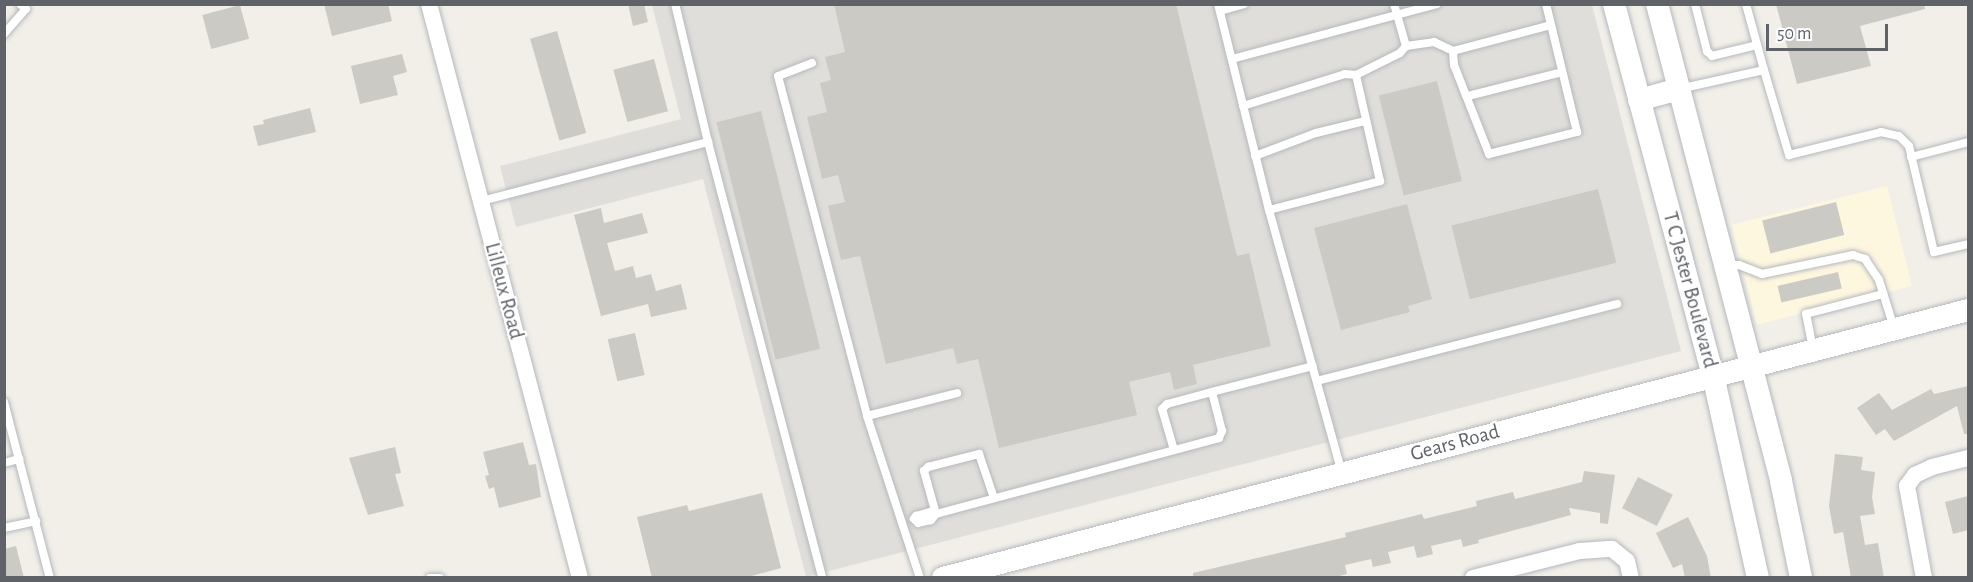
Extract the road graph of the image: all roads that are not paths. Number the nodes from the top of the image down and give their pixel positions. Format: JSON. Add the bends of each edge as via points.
{"nodes":[{"id":1,"x":20,"y":4,"type":"edge"},
{"id":2,"x":429,"y":4,"type":"edge"},
{"id":3,"x":675,"y":4,"type":"edge"},
{"id":4,"x":1244,"y":4,"type":"edge"},
{"id":5,"x":1394,"y":4,"type":"edge"},
{"id":6,"x":1437,"y":4,"type":"edge"},
{"id":7,"x":1546,"y":4,"type":"edge"},
{"id":8,"x":1614,"y":4,"type":"edge"},
{"id":9,"x":1657,"y":4,"type":"edge"},
{"id":10,"x":1695,"y":4,"type":"edge"},
{"id":11,"x":1746,"y":4,"type":"edge"},
{"id":12,"x":1219,"y":8,"type":"edge"},
{"id":13,"x":1397,"y":14,"type":"junction"},
{"id":14,"x":1551,"y":25,"type":"junction"},
{"id":15,"x":4,"y":34,"type":"edge"},
{"id":16,"x":1757,"y":45,"type":"junction"},
{"id":17,"x":1406,"y":46,"type":"junction"},
{"id":18,"x":1453,"y":51,"type":"junction"},
{"id":19,"x":1232,"y":59,"type":"junction"},
{"id":20,"x":812,"y":63,"type":"dead end"},
{"id":21,"x":1764,"y":70,"type":"junction"},
{"id":22,"x":1562,"y":72,"type":"junction"},
{"id":23,"x":1356,"y":75,"type":"junction"},
{"id":24,"x":1678,"y":89,"type":"junction"},
{"id":25,"x":1468,"y":96,"type":"junction"},
{"id":26,"x":1639,"y":100,"type":"junction"},
{"id":27,"x":1243,"y":106,"type":"junction"},
{"id":28,"x":1365,"y":121,"type":"junction"},
{"id":29,"x":708,"y":142,"type":"junction"},
{"id":30,"x":1968,"y":142,"type":"edge"},
{"id":31,"x":1255,"y":156,"type":"junction"},
{"id":32,"x":1911,"y":158,"type":"junction"},
{"id":33,"x":481,"y":201,"type":"junction"},
{"id":34,"x":1269,"y":210,"type":"junction"},
{"id":35,"x":1968,"y":244,"type":"edge"},
{"id":36,"x":1725,"y":265,"type":"junction"},
{"id":37,"x":1883,"y":294,"type":"junction"},
{"id":38,"x":1617,"y":304,"type":"dead end"},
{"id":39,"x":1968,"y":309,"type":"edge"},
{"id":40,"x":1894,"y":328,"type":"junction"},
{"id":41,"x":1813,"y":349,"type":"junction"},
{"id":42,"x":1751,"y":365,"type":"junction"},
{"id":43,"x":1312,"y":366,"type":"junction"},
{"id":44,"x":1713,"y":375,"type":"junction"},
{"id":45,"x":1317,"y":381,"type":"junction"},
{"id":46,"x":1212,"y":392,"type":"junction"},
{"id":47,"x":957,"y":393,"type":"dead end"},
{"id":48,"x":4,"y":402,"type":"edge"},
{"id":49,"x":867,"y":416,"type":"junction"},
{"id":50,"x":1174,"y":450,"type":"junction"},
{"id":51,"x":1968,"y":458,"type":"edge"},
{"id":52,"x":19,"y":459,"type":"junction"},
{"id":53,"x":4,"y":463,"type":"edge"},
{"id":54,"x":1342,"y":473,"type":"junction"},
{"id":55,"x":994,"y":498,"type":"junction"},
{"id":56,"x":936,"y":514,"type":"junction"},
{"id":57,"x":36,"y":521,"type":"junction"},
{"id":58,"x":900,"y":523,"type":"junction"},
{"id":59,"x":4,"y":528,"type":"edge"},
{"id":60,"x":50,"y":578,"type":"edge"},
{"id":61,"x":430,"y":578,"type":"edge"},
{"id":62,"x":440,"y":578,"type":"edge"},
{"id":63,"x":579,"y":578,"type":"edge"},
{"id":64,"x":822,"y":578,"type":"edge"},
{"id":65,"x":920,"y":578,"type":"edge"},
{"id":66,"x":943,"y":578,"type":"edge"},
{"id":67,"x":1473,"y":578,"type":"edge"},
{"id":68,"x":1631,"y":578,"type":"edge"},
{"id":69,"x":1758,"y":578,"type":"edge"},
{"id":70,"x":1801,"y":578,"type":"edge"},
{"id":71,"x":1924,"y":578,"type":"edge"}],
"edges":[{"from":1,"to":15,"type":"lane","via":[[26,9]]},
{"from":2,"to":33,"type":"street","name":"Lilleux Road"},
{"from":3,"to":29,"type":"lane"},
{"from":4,"to":12,"type":"lane"},
{"from":5,"to":13,"type":"lane"},
{"from":6,"to":13,"type":"lane"},
{"from":7,"to":14,"type":"lane"},
{"from":8,"to":26,"type":"main road","name":"T C Jester Boulevard"},
{"from":9,"to":24,"type":"main road","name":"T C Jester Boulevard"},
{"from":10,"to":16,"type":"lane","via":[[1707,51],[1712,56]]},
{"from":11,"to":16,"type":"lane"},
{"from":12,"to":19,"type":"lane"},
{"from":13,"to":17,"type":"lane"},
{"from":13,"to":19,"type":"lane"},
{"from":14,"to":18,"type":"lane"},
{"from":14,"to":22,"type":"lane"},
{"from":16,"to":21,"type":"lane"},
{"from":17,"to":18,"type":"lane","via":[[1434,42]]},
{"from":17,"to":23,"type":"lane","via":[[1400,53]]},
{"from":18,"to":25,"type":"lane","via":[[1454,65]]},
{"from":19,"to":27,"type":"lane"},
{"from":20,"to":49,"type":"lane","via":[[778,76]]},
{"from":21,"to":24,"type":"lane"},
{"from":21,"to":32,"type":"lane","via":[[1789,155],[1881,132],[1899,136],[1909,146]]},
{"from":22,"to":25,"type":"lane"},
{"from":22,"to":25,"type":"lane","via":[[1577,132],[1489,154]]},
{"from":23,"to":27,"type":"lane","via":[[1346,74]]},
{"from":23,"to":28,"type":"lane"},
{"from":24,"to":26,"type":"main road"},
{"from":24,"to":36,"type":"main road","name":"T C Jester Boulevard"},
{"from":26,"to":44,"type":"main road","name":"T C Jester Boulevard"},
{"from":27,"to":31,"type":"lane"},
{"from":28,"to":31,"type":"lane","via":[[1316,133]]},
{"from":28,"to":34,"type":"lane","via":[[1380,182]]},
{"from":29,"to":33,"type":"lane"},
{"from":29,"to":64,"type":"lane"},
{"from":30,"to":32,"type":"lane"},
{"from":31,"to":34,"type":"lane"},
{"from":32,"to":35,"type":"lane","via":[[1935,252]]},
{"from":33,"to":63,"type":"street","name":"Lilleux Road"},
{"from":34,"to":43,"type":"lane"},
{"from":36,"to":37,"type":"lane","via":[[1772,274],[1852,255],[1870,264]]},
{"from":36,"to":42,"type":"main road","name":"T C Jester Boulevard"},
{"from":37,"to":40,"type":"lane"},
{"from":37,"to":41,"type":"lane","via":[[1806,314]]},
{"from":38,"to":45,"type":"lane"},
{"from":39,"to":40,"type":"main road","name":"Gears Road"},
{"from":40,"to":41,"type":"main road","name":"Gears Road"},
{"from":41,"to":42,"type":"main road","name":"Gears Road"},
{"from":42,"to":44,"type":"main road","name":"Gears Road"},
{"from":42,"to":70,"type":"main road","name":"T C Jester Boulevard"},
{"from":43,"to":45,"type":"lane"},
{"from":43,"to":46,"type":"lane"},
{"from":44,"to":54,"type":"main road","name":"Gears Road"},
{"from":44,"to":69,"type":"main road","name":"T C Jester Boulevard"},
{"from":45,"to":54,"type":"lane"},
{"from":46,"to":50,"type":"lane","via":[[1222,431],[1219,438]]},
{"from":46,"to":50,"type":"lane","via":[[1167,404],[1162,409]]},
{"from":47,"to":49,"type":"lane"},
{"from":48,"to":52,"type":"lane"},
{"from":49,"to":58,"type":"lane"},
{"from":50,"to":55,"type":"lane"},
{"from":51,"to":71,"type":"street","via":[[1932,467],[1915,475],[1907,486]]},
{"from":52,"to":53,"type":"lane"},
{"from":52,"to":57,"type":"lane"},
{"from":54,"to":66,"type":"main road","name":"Gears Road"},
{"from":55,"to":56,"type":"lane"},
{"from":55,"to":56,"type":"lane","via":[[979,454],[928,467],[924,471]]},
{"from":56,"to":58,"type":"lane","via":[[930,512]]},
{"from":57,"to":59,"type":"lane"},
{"from":57,"to":60,"type":"lane"},
{"from":58,"to":65,"type":"lane"},
{"from":61,"to":62,"type":"lane"},
{"from":67,"to":68,"type":"street","via":[[1562,554],[1612,549],[1627,561]]}]}
